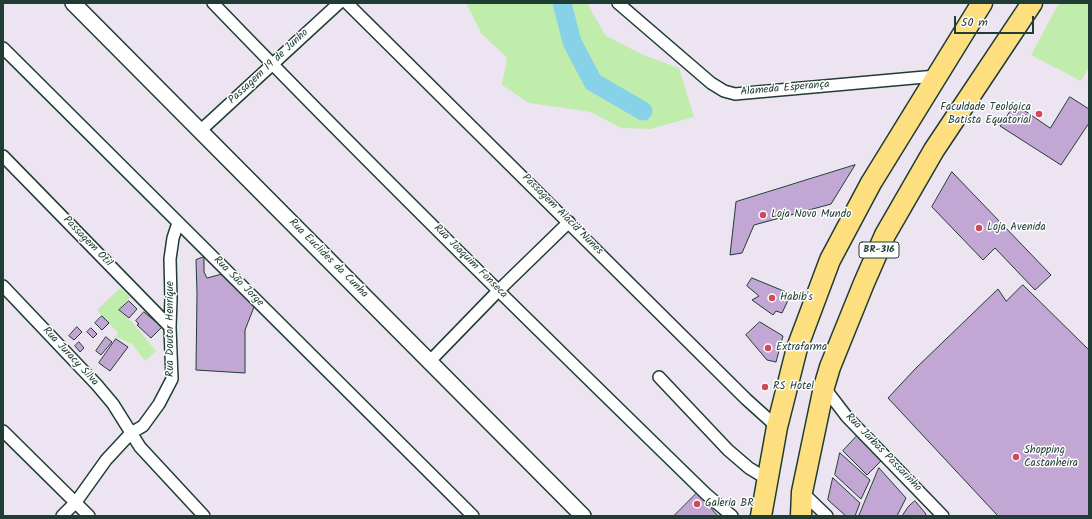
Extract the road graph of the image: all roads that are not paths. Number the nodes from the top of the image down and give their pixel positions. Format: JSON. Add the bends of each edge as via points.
{"nodes":[{"id":1,"x":73,"y":3,"type":"edge"},
{"id":2,"x":213,"y":3,"type":"edge"},
{"id":3,"x":339,"y":3,"type":"edge"},
{"id":4,"x":347,"y":3,"type":"edge"},
{"id":5,"x":618,"y":3,"type":"edge"},
{"id":6,"x":982,"y":3,"type":"edge"},
{"id":7,"x":1029,"y":6,"type":"edge"},
{"id":8,"x":3,"y":48,"type":"edge"},
{"id":9,"x":272,"y":64,"type":"junction"},
{"id":10,"x":936,"y":76,"type":"junction"},
{"id":11,"x":200,"y":131,"type":"junction"},
{"id":12,"x":3,"y":156,"type":"edge"},
{"id":13,"x":569,"y":222,"type":"junction"},
{"id":14,"x":178,"y":223,"type":"junction"},
{"id":15,"x":3,"y":286,"type":"edge"},
{"id":16,"x":498,"y":291,"type":"junction"},
{"id":17,"x":170,"y":327,"type":"junction"},
{"id":18,"x":430,"y":362,"type":"junction"},
{"id":19,"x":659,"y":376,"type":"dead end"},
{"id":20,"x":824,"y":387,"type":"junction"},
{"id":21,"x":777,"y":427,"type":"junction"},
{"id":22,"x":3,"y":432,"type":"edge"},
{"id":23,"x":130,"y":433,"type":"junction"},
{"id":24,"x":767,"y":479,"type":"junction"},
{"id":25,"x":802,"y":492,"type":"junction"},
{"id":26,"x":76,"y":502,"type":"junction"},
{"id":27,"x":62,"y":516,"type":"edge"},
{"id":28,"x":89,"y":516,"type":"edge"},
{"id":29,"x":204,"y":516,"type":"edge"},
{"id":30,"x":473,"y":516,"type":"edge"},
{"id":31,"x":583,"y":516,"type":"edge"},
{"id":32,"x":732,"y":516,"type":"edge"},
{"id":33,"x":761,"y":516,"type":"edge"},
{"id":34,"x":801,"y":516,"type":"edge"},
{"id":35,"x":826,"y":516,"type":"edge"},
{"id":36,"x":944,"y":516,"type":"edge"}],
"edges":[{"from":1,"to":11,"type":"street","name":"Rua Euclides da Cunha"},
{"from":2,"to":9,"type":"street","name":"Rua Joaquim Fonseca"},
{"from":3,"to":9,"type":"street","name":"Passagem 19 de Junho"},
{"from":4,"to":13,"type":"street","name":"Passagem Alacid Nunes"},
{"from":5,"to":10,"type":"street","name":"Alameda Esperança","via":[[711,83],[735,94]]},
{"from":6,"to":10,"type":"highway"},
{"from":7,"to":20,"type":"highway","number":"BR-316","via":[[934,150],[885,235]]},
{"from":8,"to":14,"type":"street","name":"Rua São Jorge"},
{"from":9,"to":11,"type":"street","name":"Passagem 19 de Junho"},
{"from":9,"to":16,"type":"street","name":"Rua Joaquim Fonseca"},
{"from":10,"to":21,"type":"highway","via":[[871,183],[830,260],[797,348]]},
{"from":11,"to":18,"type":"street","name":"Rua Euclides da Cunha"},
{"from":12,"to":17,"type":"street","name":"Passagem Otil"},
{"from":13,"to":16,"type":"street"},
{"from":13,"to":21,"type":"street","name":"Passagem Alacid Nunes"},
{"from":14,"to":17,"type":"street","name":"Rua Doutor Henrique","via":[[170,259]]},
{"from":14,"to":30,"type":"street","name":"Rua São Jorge"},
{"from":15,"to":23,"type":"street","name":"Rua Juracy Silva","via":[[97,385],[113,404]]},
{"from":16,"to":18,"type":"street"},
{"from":16,"to":32,"type":"street","name":"Rua Joaquim Fonseca","via":[[706,494]]},
{"from":17,"to":23,"type":"street","name":"Rua Doutor Henrique","via":[[172,379],[159,404],[143,426]]},
{"from":18,"to":31,"type":"street","name":"Rua Euclides da Cunha"},
{"from":19,"to":24,"type":"street","via":[[728,450]]},
{"from":20,"to":25,"type":"highway","number":"BR-316"},
{"from":20,"to":36,"type":"street","name":"Rua Jarbas Passarinho","via":[[847,416]]},
{"from":21,"to":24,"type":"highway"},
{"from":22,"to":26,"type":"street"},
{"from":23,"to":26,"type":"street","name":"Rua Doutor Henrique","via":[[106,460]]},
{"from":23,"to":29,"type":"street","name":"Rua Juracy Silva","via":[[152,461]]},
{"from":24,"to":33,"type":"highway"},
{"from":25,"to":34,"type":"highway","number":"BR-316"},
{"from":25,"to":35,"type":"street"},
{"from":26,"to":27,"type":"street","name":"Rua Doutor Henrique"},
{"from":26,"to":28,"type":"street"}]}
